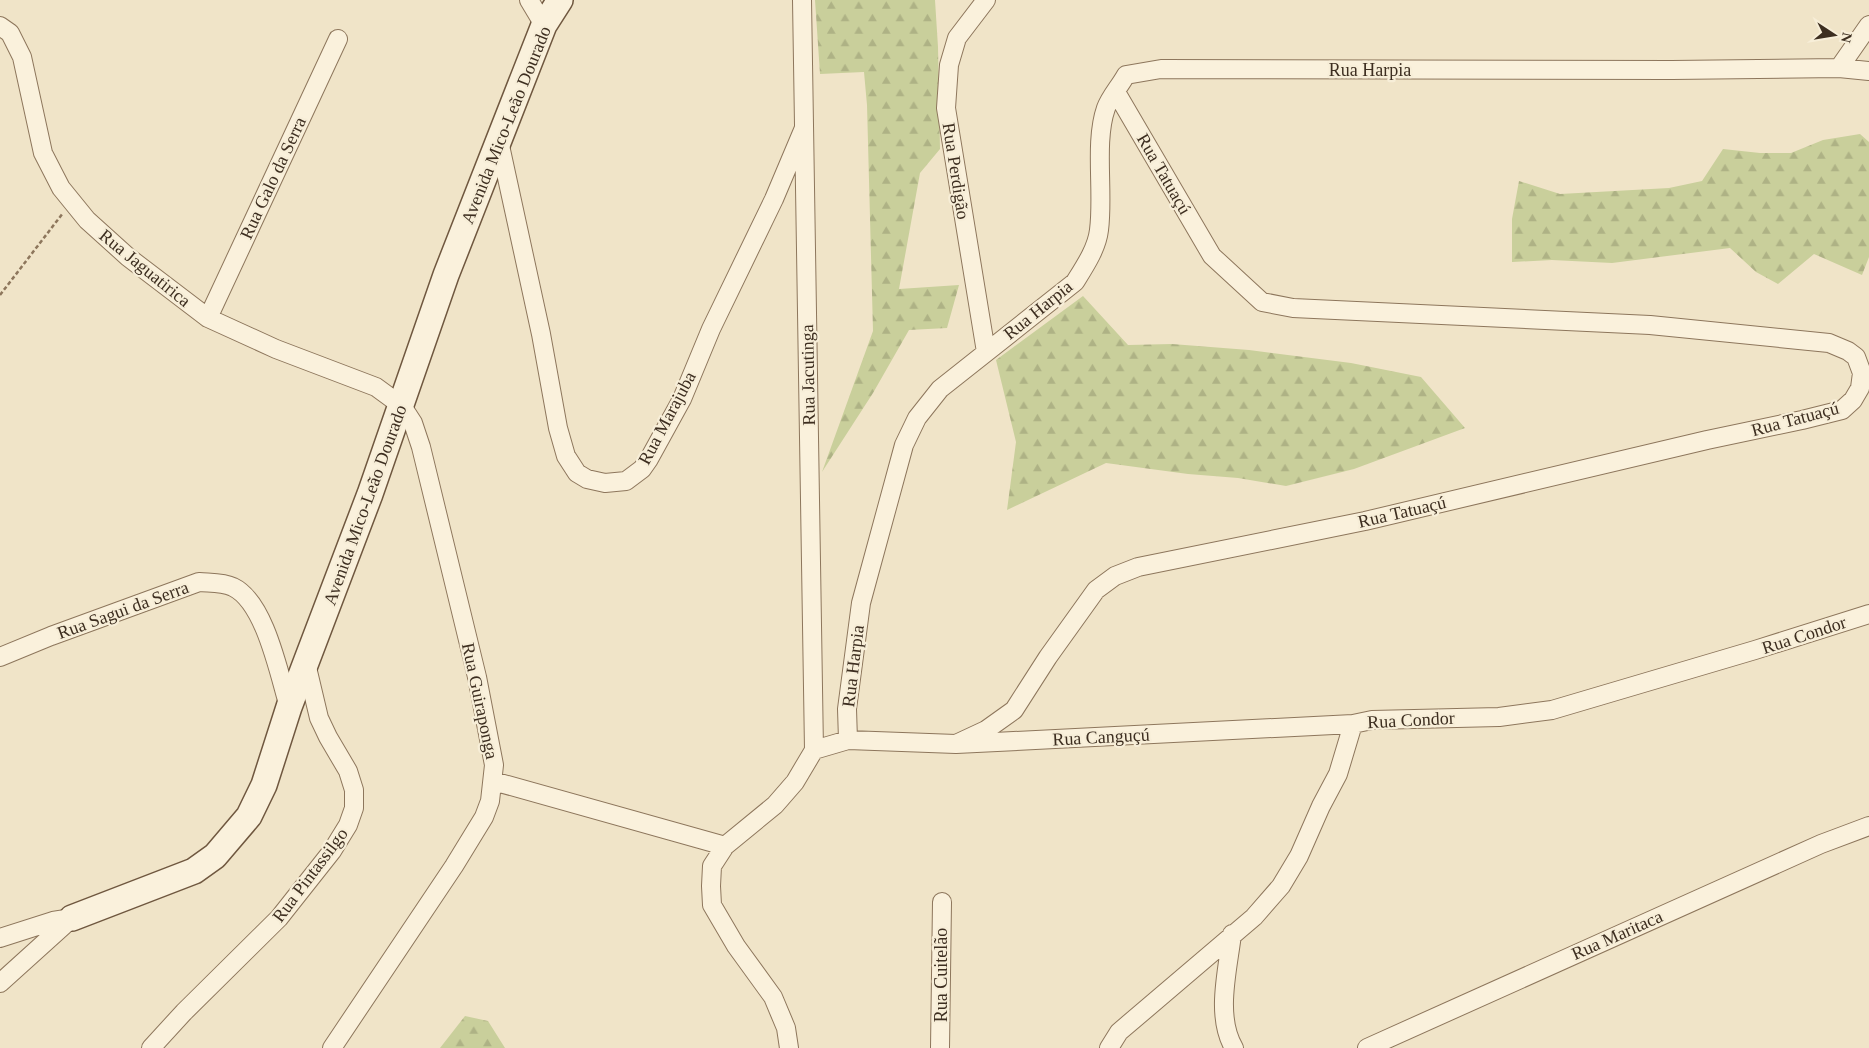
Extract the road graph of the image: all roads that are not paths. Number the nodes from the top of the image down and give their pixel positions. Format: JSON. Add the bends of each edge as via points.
{"nodes":[{"id":1,"x":529,"y":0,"type":"edge"},
{"id":2,"x":560,"y":0,"type":"edge"},
{"id":3,"x":802,"y":0,"type":"edge"},
{"id":4,"x":986,"y":0,"type":"edge"},
{"id":5,"x":544,"y":25,"type":"junction"},
{"id":6,"x":1869,"y":25,"type":"edge"},
{"id":7,"x":0,"y":26,"type":"edge"},
{"id":8,"x":338,"y":39,"type":"dead end"},
{"id":9,"x":1839,"y":68,"type":"junction"},
{"id":10,"x":1869,"y":71,"type":"edge"},
{"id":11,"x":1116,"y":92,"type":"junction"},
{"id":12,"x":804,"y":128,"type":"junction"},
{"id":13,"x":499,"y":140,"type":"junction"},
{"id":14,"x":208,"y":318,"type":"junction"},
{"id":15,"x":986,"y":352,"type":"junction"},
{"id":16,"x":402,"y":406,"type":"junction"},
{"id":17,"x":1869,"y":614,"type":"edge"},
{"id":18,"x":0,"y":657,"type":"edge"},
{"id":19,"x":306,"y":663,"type":"junction"},
{"id":20,"x":289,"y":707,"type":"junction"},
{"id":21,"x":1354,"y":724,"type":"junction"},
{"id":22,"x":848,"y":740,"type":"junction"},
{"id":23,"x":956,"y":744,"type":"junction"},
{"id":24,"x":814,"y":750,"type":"junction"},
{"id":25,"x":493,"y":781,"type":"junction"},
{"id":26,"x":1869,"y":826,"type":"edge"},
{"id":27,"x":725,"y":846,"type":"junction"},
{"id":28,"x":942,"y":902,"type":"dead end"},
{"id":29,"x":72,"y":918,"type":"junction"},
{"id":30,"x":1232,"y":934,"type":"junction"},
{"id":31,"x":0,"y":938,"type":"edge"},
{"id":32,"x":0,"y":983,"type":"edge"},
{"id":33,"x":151,"y":1048,"type":"edge"},
{"id":34,"x":332,"y":1048,"type":"edge"},
{"id":35,"x":789,"y":1048,"type":"edge"},
{"id":36,"x":940,"y":1048,"type":"edge"},
{"id":37,"x":1109,"y":1048,"type":"edge"},
{"id":38,"x":1234,"y":1048,"type":"edge"},
{"id":39,"x":1367,"y":1048,"type":"edge"}],
"edges":[{"from":1,"to":5,"type":"street"},
{"from":2,"to":5,"type":"street","name":"Avenida Mico-Leão Dourado"},
{"from":3,"to":12,"type":"street","name":"Rua Jacutinga"},
{"from":4,"to":15,"type":"street","name":"Rua Perdigão","via":[[958,38],[949,65],[946,108]]},
{"from":5,"to":13,"type":"street","name":"Avenida Mico-Leão Dourado"},
{"from":6,"to":9,"type":"street"},
{"from":7,"to":14,"type":"street","name":"Rua Jaguatirica","via":[[10,32],[22,57],[43,153],[61,188],[87,220],[128,257]]},
{"from":8,"to":14,"type":"street","name":"Rua Galo da Serra"},
{"from":9,"to":10,"type":"street","name":"Rua Harpia"},
{"from":9,"to":11,"type":"street","name":"Rua Harpia","via":[[1161,69],[1126,75]]},
{"from":11,"to":15,"type":"street","name":"Rua Harpia","via":[[1106,107],[1100,134],[1099,232],[1089,260],[1075,282]]},
{"from":11,"to":23,"type":"street","name":"Rua Tatuaçú","via":[[1212,256],[1262,302],[1293,308],[1650,325],[1828,343],[1856,357],[1862,373],[1860,388],[1842,410],[1365,521],[1138,567],[1122,573],[1096,590],[1014,710],[986,730]]},
{"from":12,"to":13,"type":"street","name":"Rua Marajuba","via":[[682,399],[650,459],[642,470],[626,481],[605,483],[577,473],[566,456]]},
{"from":12,"to":24,"type":"street","name":"Rua Jacutinga"},
{"from":13,"to":16,"type":"street","name":"Avenida Mico-Leão Dourado","via":[[446,275]]},
{"from":14,"to":16,"type":"street","name":"Rua Jaguatirica","via":[[276,350],[376,387]]},
{"from":15,"to":22,"type":"street","name":"Rua Harpia","via":[[940,389],[917,418],[904,444],[860,603],[847,709]]},
{"from":16,"to":19,"type":"street","name":"Avenida Mico-Leão Dourado"},
{"from":16,"to":25,"type":"street","name":"Rua Guiraponga","via":[[413,423],[421,447],[470,648],[494,764]]},
{"from":17,"to":21,"type":"street","name":"Rua Condor","via":[[1552,710],[1499,716],[1372,720]]},
{"from":18,"to":20,"type":"street","name":"Rua Sagui da Serra","via":[[199,582],[216,583],[232,586],[253,605],[263,623]]},
{"from":19,"to":20,"type":"street","name":"Avenida Mico-Leão Dourado"},
{"from":19,"to":33,"type":"street","name":"Rua Pintassilgo","via":[[320,718],[348,771],[354,790],[354,808],[348,825],[332,851],[279,918]]},
{"from":20,"to":29,"type":"street","name":"Avenida Mico-Leão Dourado","via":[[279,742],[249,816],[215,856],[194,871]]},
{"from":21,"to":23,"type":"street","name":"Rua Canguçú"},
{"from":21,"to":30,"type":"street","name":"Rua Condor","via":[[1338,774],[1299,856],[1281,886],[1254,917]]},
{"from":22,"to":23,"type":"street","name":"Rua Canguçú"},
{"from":22,"to":24,"type":"street"},
{"from":24,"to":27,"type":"street","via":[[775,805]]},
{"from":25,"to":27,"type":"street"},
{"from":25,"to":34,"type":"street","name":"Rua Guiraponga","via":[[484,817]]},
{"from":26,"to":39,"type":"street","name":"Rua Maritaca","via":[[1821,844]]},
{"from":27,"to":35,"type":"street","via":[[712,866],[712,904],[736,946],[773,997],[786,1028]]},
{"from":28,"to":36,"type":"street","name":"Rua Cuitelão"},
{"from":29,"to":31,"type":"street"},
{"from":29,"to":32,"type":"street"},
{"from":30,"to":37,"type":"street","name":"Rua Condor","via":[[1119,1032]]},
{"from":30,"to":38,"type":"street","via":[[1223,1013]]}]}
